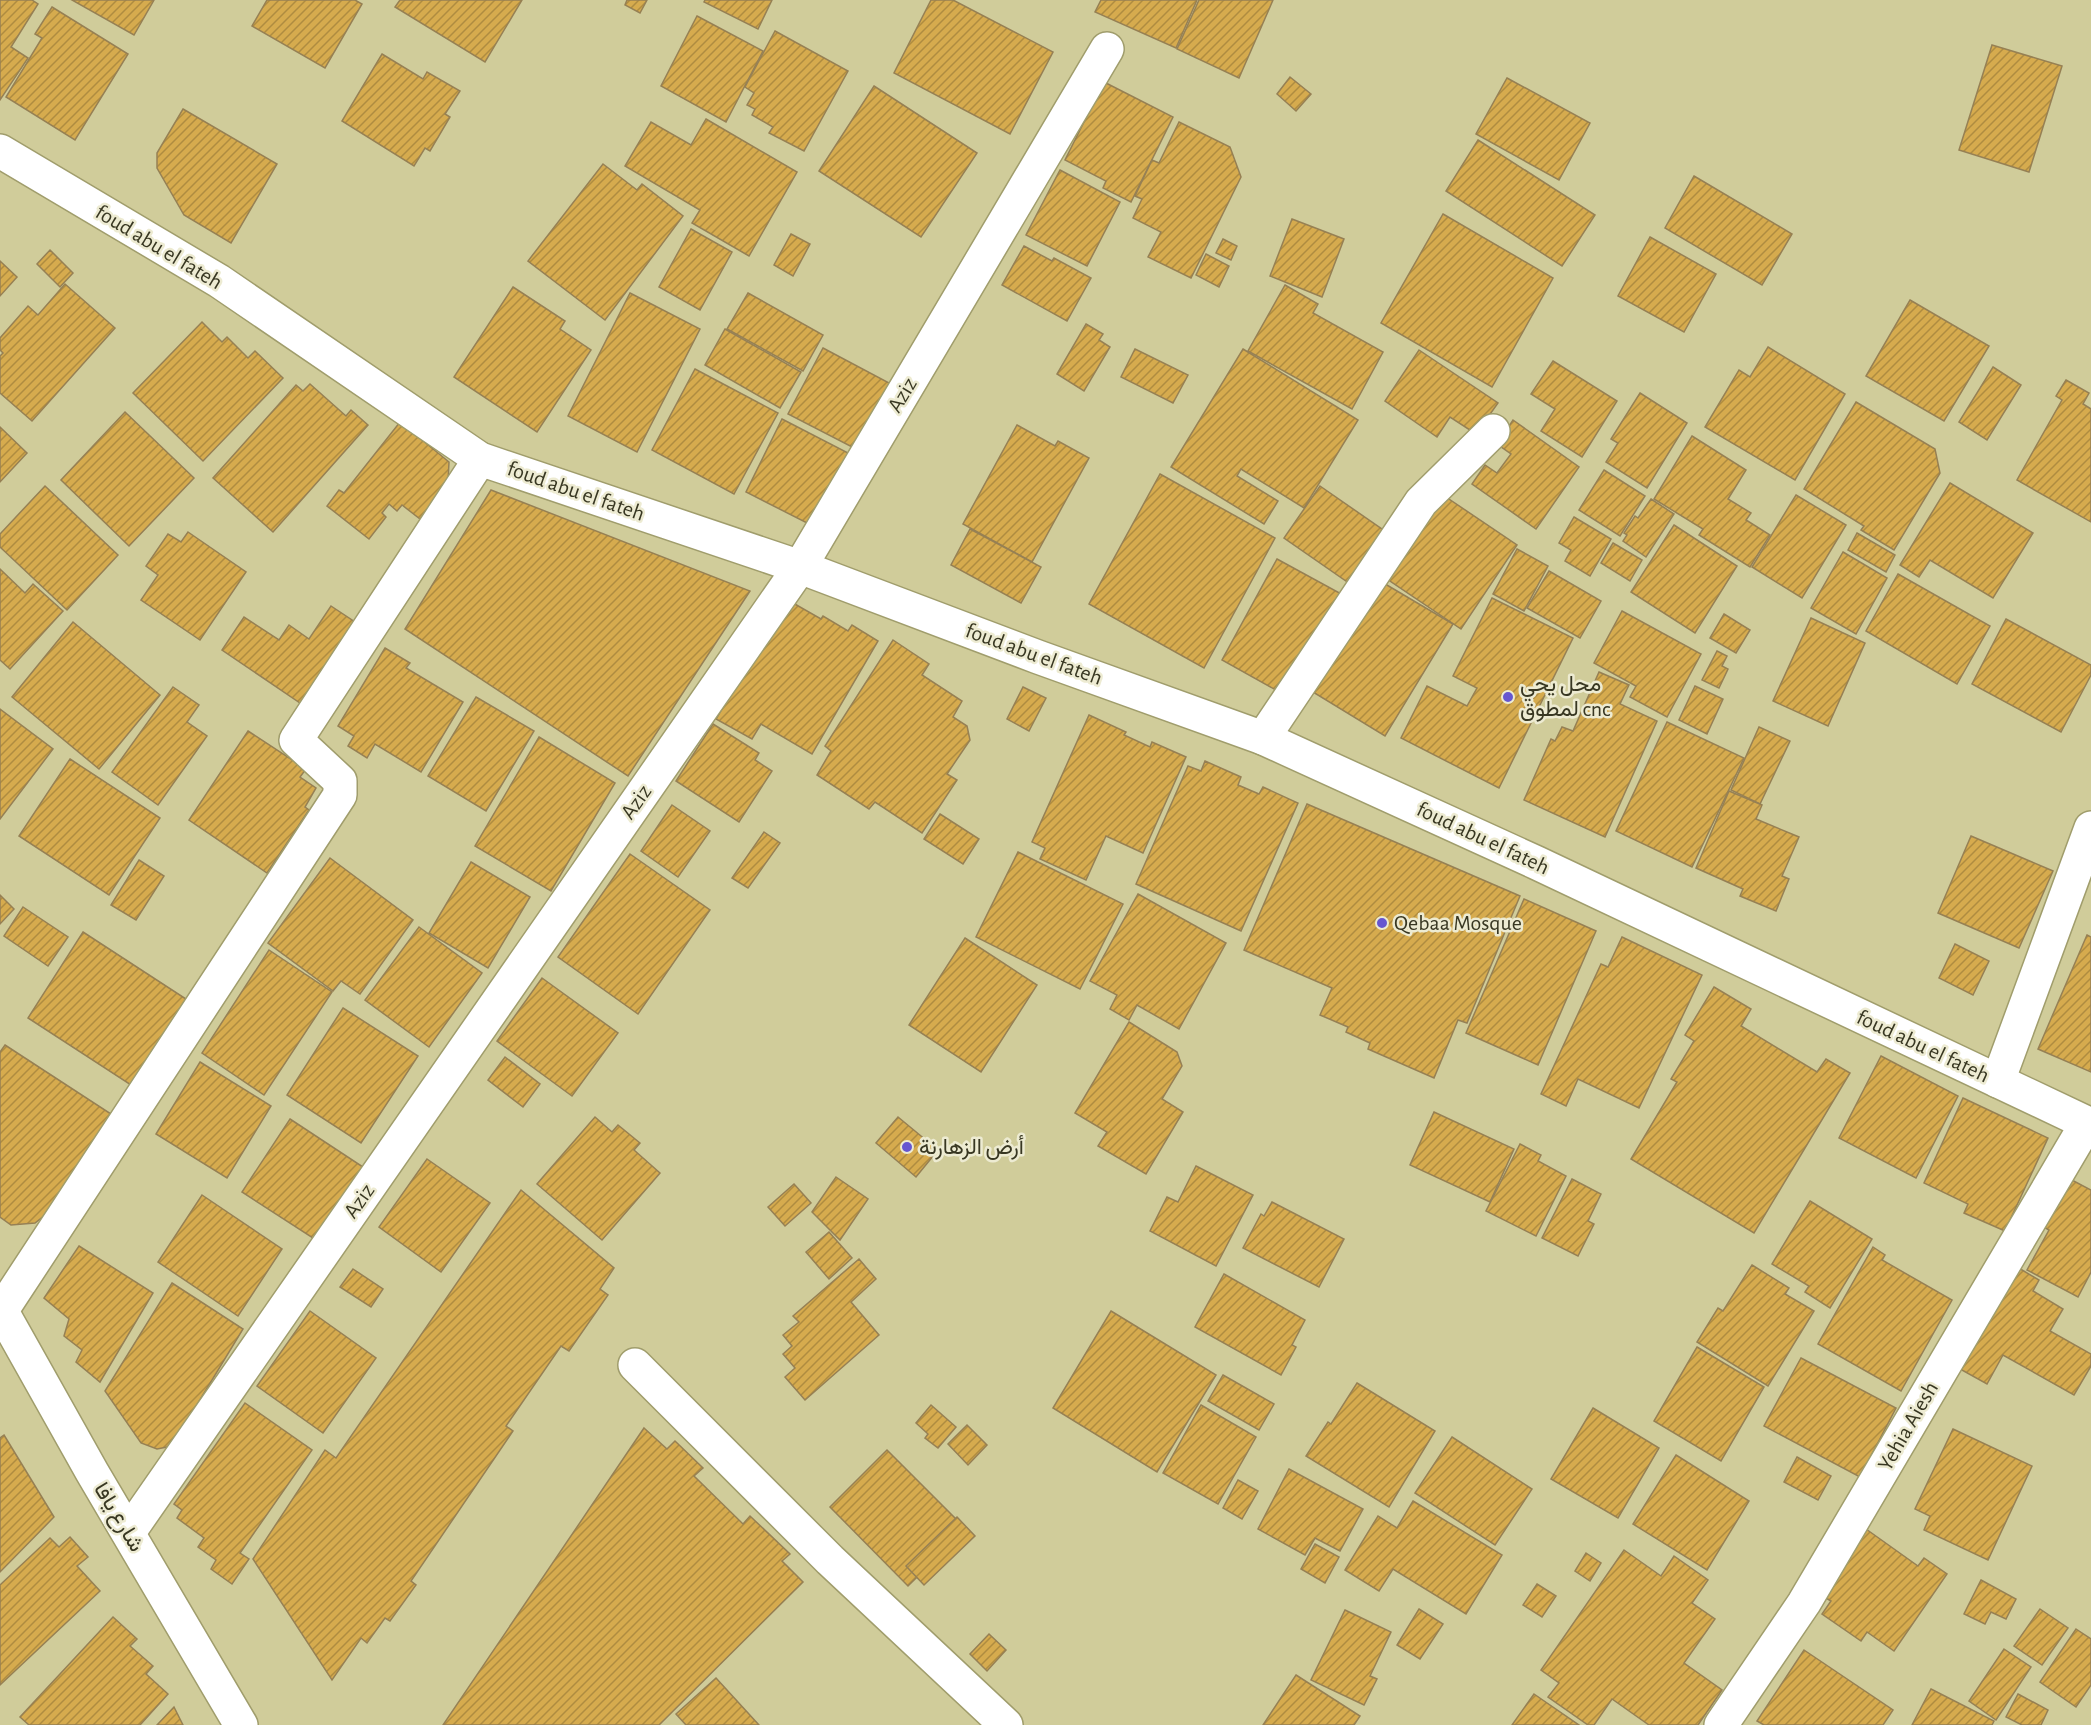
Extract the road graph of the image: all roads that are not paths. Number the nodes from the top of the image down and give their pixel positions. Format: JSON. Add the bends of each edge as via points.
{"nodes":[{"id":1,"x":1107,"y":49,"type":"dead end"},
{"id":2,"x":0,"y":151,"type":"edge"},
{"id":3,"x":1493,"y":431,"type":"dead end"},
{"id":4,"x":480,"y":459,"type":"junction"},
{"id":5,"x":800,"y":567,"type":"junction"},
{"id":6,"x":1263,"y":738,"type":"junction"},
{"id":7,"x":2091,"y":828,"type":"edge"},
{"id":8,"x":1998,"y":1081,"type":"junction"},
{"id":9,"x":2089,"y":1124,"type":"edge"},
{"id":10,"x":1,"y":1309,"type":"edge"},
{"id":11,"x":635,"y":1365,"type":"dead end"},
{"id":12,"x":129,"y":1532,"type":"junction"},
{"id":13,"x":241,"y":1725,"type":"edge"},
{"id":14,"x":1006,"y":1725,"type":"edge"},
{"id":15,"x":1721,"y":1725,"type":"edge"}],
"edges":[{"from":1,"to":5,"type":"street","name":"Aziz"},
{"from":2,"to":4,"type":"street","name":"foud abu el fateh","via":[[219,281]]},
{"from":3,"to":6,"type":"street","via":[[1421,502]]},
{"from":4,"to":5,"type":"street","name":"foud abu el fateh"},
{"from":4,"to":10,"type":"street","via":[[296,740],[340,781],[340,795]]},
{"from":5,"to":6,"type":"street","name":"foud abu el fateh"},
{"from":5,"to":12,"type":"street","name":"Aziz"},
{"from":6,"to":8,"type":"street","name":"foud abu el fateh","via":[[1537,862]]},
{"from":7,"to":8,"type":"street"},
{"from":8,"to":9,"type":"street","name":"foud abu el fateh"},
{"from":9,"to":15,"type":"street","name":"Yehia Aiesh","via":[[1804,1603]]},
{"from":10,"to":12,"type":"street","name":"شارع يافا"},
{"from":11,"to":14,"type":"street","via":[[830,1560]]},
{"from":12,"to":13,"type":"street","name":"شارع يافا"}]}
